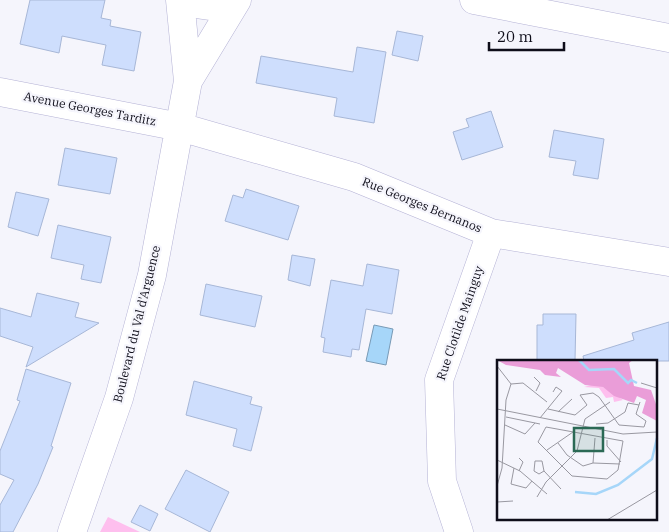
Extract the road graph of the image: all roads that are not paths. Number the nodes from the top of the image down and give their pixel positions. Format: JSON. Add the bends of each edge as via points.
{"nodes":[{"id":1,"x":474,"y":0,"type":"edge"},
{"id":2,"x":180,"y":1,"type":"edge"},
{"id":3,"x":234,"y":4,"type":"edge"},
{"id":4,"x":669,"y":38,"type":"edge"},
{"id":5,"x":188,"y":82,"type":"junction"},
{"id":6,"x":0,"y":92,"type":"edge"},
{"id":7,"x":180,"y":127,"type":"junction"},
{"id":8,"x":491,"y":233,"type":"junction"},
{"id":9,"x":669,"y":262,"type":"edge"},
{"id":10,"x":72,"y":532,"type":"edge"},
{"id":11,"x":459,"y":532,"type":"edge"}],
"edges":[{"from":1,"to":4,"type":"street"},
{"from":2,"to":3,"type":"street"},
{"from":2,"to":5,"type":"street"},
{"from":3,"to":5,"type":"street"},
{"from":5,"to":7,"type":"street","name":"Boulevard du Val d'Arguence"},
{"from":6,"to":7,"type":"street","name":"Avenue Georges Tarditz"},
{"from":7,"to":8,"type":"street","name":"Rue Georges Bernanos","via":[[354,177]]},
{"from":7,"to":10,"type":"street","name":"Boulevard du Val d'Arguence","via":[[152,276],[119,398]]},
{"from":8,"to":9,"type":"street","name":"Rue Georges Bernanos"},
{"from":8,"to":11,"type":"street","name":"Rue Clotilde Mainguy","via":[[439,380],[442,482]]}]}
